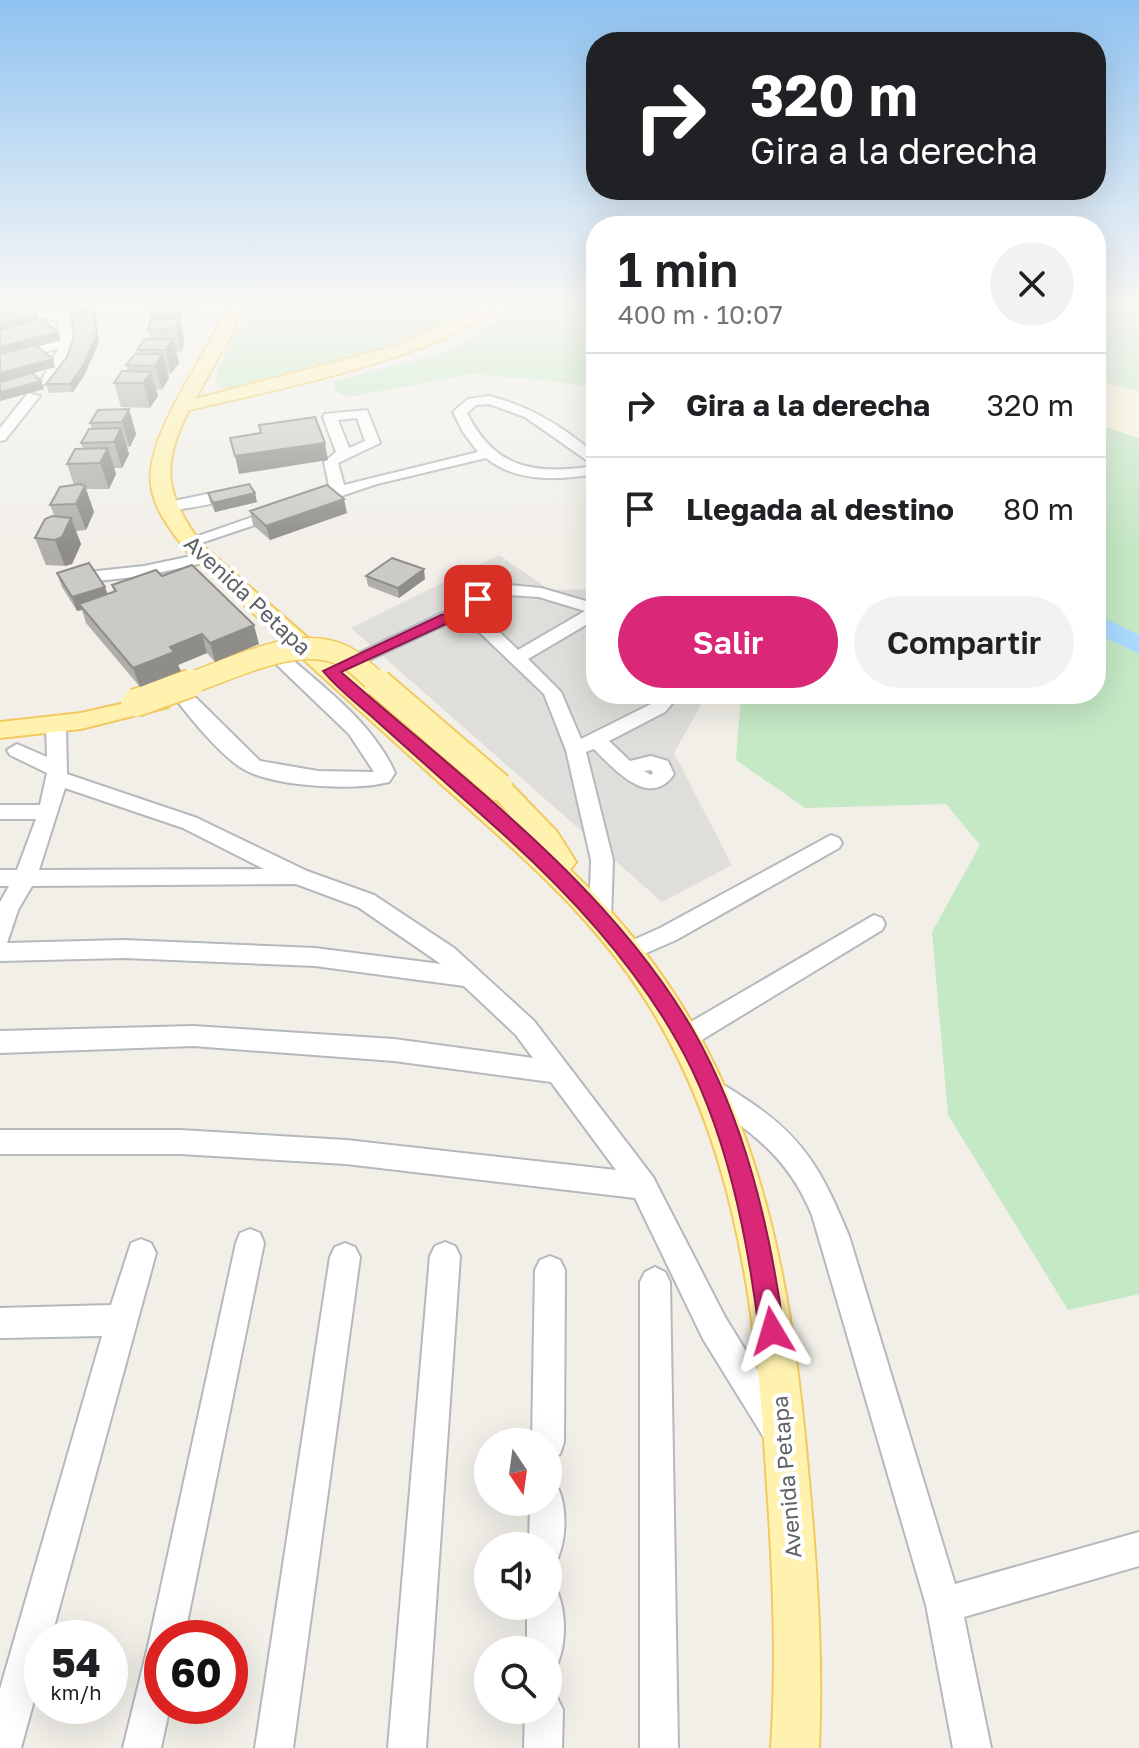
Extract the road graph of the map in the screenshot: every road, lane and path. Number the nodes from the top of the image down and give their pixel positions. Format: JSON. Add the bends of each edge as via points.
{"nodes":[{"id":1,"x":194,"y":386,"type":"edge"},
{"id":2,"x":211,"y":386,"type":"edge"},
{"id":3,"x":272,"y":386,"type":"edge"},
{"id":4,"x":247,"y":393,"type":"junction"},
{"id":5,"x":33,"y":396,"type":"edge"},
{"id":6,"x":182,"y":407,"type":"junction"},
{"id":7,"x":17,"y":415,"type":"junction"},
{"id":8,"x":0,"y":420,"type":"edge"},
{"id":9,"x":171,"y":425,"type":"junction"},
{"id":10,"x":0,"y":437,"type":"edge"},
{"id":11,"x":344,"y":454,"type":"dead end"},
{"id":12,"x":486,"y":454,"type":"junction"},
{"id":13,"x":586,"y":455,"type":"edge"},
{"id":14,"x":586,"y":470,"type":"edge"},
{"id":15,"x":338,"y":491,"type":"junction"},
{"id":16,"x":165,"y":507,"type":"junction"},
{"id":17,"x":183,"y":536,"type":"junction"},
{"id":18,"x":206,"y":558,"type":"junction"},
{"id":19,"x":67,"y":580,"type":"edge"},
{"id":20,"x":586,"y":607,"type":"edge"},
{"id":21,"x":460,"y":615,"type":"junction"},
{"id":22,"x":586,"y":616,"type":"edge"},
{"id":23,"x":518,"y":657,"type":"junction"},
{"id":24,"x":282,"y":660,"type":"junction"},
{"id":25,"x":329,"y":670,"type":"junction"},
{"id":26,"x":182,"y":695,"type":"junction"},
{"id":27,"x":662,"y":704,"type":"edge"},
{"id":28,"x":81,"y":721,"type":"junction"},
{"id":29,"x":56,"y":725,"type":"junction"},
{"id":30,"x":0,"y":730,"type":"edge"},
{"id":31,"x":596,"y":740,"type":"junction"},
{"id":32,"x":17,"y":750,"type":"dead end"},
{"id":33,"x":576,"y":750,"type":"junction"},
{"id":34,"x":626,"y":768,"type":"dead end"},
{"id":35,"x":57,"y":774,"type":"junction"},
{"id":36,"x":0,"y":812,"type":"edge"},
{"id":37,"x":49,"y":812,"type":"junction"},
{"id":38,"x":831,"y":843,"type":"dead end"},
{"id":39,"x":26,"y":876,"type":"junction"},
{"id":40,"x":299,"y":877,"type":"junction"},
{"id":41,"x":0,"y":878,"type":"edge"},
{"id":42,"x":568,"y":886,"type":"junction"},
{"id":43,"x":600,"y":918,"type":"junction"},
{"id":44,"x":874,"y":924,"type":"dead end"},
{"id":45,"x":0,"y":936,"type":"edge"},
{"id":46,"x":0,"y":952,"type":"edge"},
{"id":47,"x":628,"y":952,"type":"junction"},
{"id":48,"x":470,"y":977,"type":"junction"},
{"id":49,"x":686,"y":1037,"type":"junction"},
{"id":50,"x":0,"y":1042,"type":"edge"},
{"id":51,"x":558,"y":1072,"type":"junction"},
{"id":52,"x":712,"y":1091,"type":"junction"},
{"id":53,"x":0,"y":1142,"type":"edge"},
{"id":54,"x":643,"y":1186,"type":"junction"},
{"id":55,"x":250,"y":1243,"type":"dead end"},
{"id":56,"x":141,"y":1253,"type":"dead end"},
{"id":57,"x":445,"y":1256,"type":"dead end"},
{"id":58,"x":345,"y":1257,"type":"dead end"},
{"id":59,"x":550,"y":1270,"type":"dead end"},
{"id":60,"x":655,"y":1282,"type":"dead end"},
{"id":61,"x":122,"y":1320,"type":"junction"},
{"id":62,"x":0,"y":1323,"type":"edge"},
{"id":63,"x":548,"y":1428,"type":"edge"},
{"id":64,"x":786,"y":1445,"type":"junction"},
{"id":65,"x":1139,"y":1549,"type":"edge"},
{"id":66,"x":944,"y":1605,"type":"junction"},
{"id":67,"x":170,"y":1620,"type":"edge"},
{"id":68,"x":147,"y":1724,"type":"edge"},
{"id":69,"x":544,"y":1724,"type":"edge"},
{"id":70,"x":2,"y":1748,"type":"edge"},
{"id":71,"x":142,"y":1748,"type":"edge"},
{"id":72,"x":274,"y":1748,"type":"edge"},
{"id":73,"x":407,"y":1748,"type":"edge"},
{"id":74,"x":543,"y":1748,"type":"edge"},
{"id":75,"x":659,"y":1748,"type":"edge"},
{"id":76,"x":795,"y":1748,"type":"edge"},
{"id":77,"x":972,"y":1748,"type":"edge"}],
"edges":[{"from":1,"to":6,"type":"main road","name":"Avenida Petapa"},
{"from":2,"to":4,"type":"main road","via":[[215,391]]},
{"from":3,"to":4,"type":"main road"},
{"from":4,"to":6,"type":"main road"},
{"from":4,"to":9,"type":"main road"},
{"from":5,"to":7,"type":"street"},
{"from":6,"to":9,"type":"main road","name":"Avenida Petapa"},
{"from":7,"to":8,"type":"street"},
{"from":7,"to":10,"type":"street"},
{"from":9,"to":16,"type":"main road","name":"Avenida Petapa","via":[[162,451]]},
{"from":11,"to":15,"type":"street","via":[[330,464]]},
{"from":12,"to":13,"type":"street","via":[[460,412],[477,402],[501,401]]},
{"from":12,"to":14,"type":"street","via":[[527,472]]},
{"from":12,"to":15,"type":"street"},
{"from":15,"to":17,"type":"street"},
{"from":16,"to":17,"type":"main road","name":"Avenida Petapa"},
{"from":16,"to":17,"type":"street","via":[[207,498],[226,504],[224,516]]},
{"from":17,"to":18,"type":"main road","name":"Avenida Petapa"},
{"from":18,"to":19,"type":"street"},
{"from":18,"to":25,"type":"main road","name":"Avenida Petapa"},
{"from":20,"to":21,"type":"street","via":[[521,587],[478,599]]},
{"from":21,"to":23,"type":"street","via":[[478,621]]},
{"from":21,"to":25,"type":"street"},
{"from":22,"to":23,"type":"street"},
{"from":23,"to":33,"type":"street","via":[[552,692]]},
{"from":24,"to":25,"type":"main road","via":[[299,656]]},
{"from":24,"to":26,"type":"main road"},
{"from":24,"to":26,"type":"street","via":[[381,762],[382,777],[356,780],[254,766]]},
{"from":25,"to":42,"type":"main road","name":"Avenida Petapa"},
{"from":26,"to":28,"type":"main road"},
{"from":27,"to":31,"type":"street"},
{"from":28,"to":29,"type":"main road"},
{"from":28,"to":42,"type":"main road","bridge":true,"via":[[279,651],[304,646],[330,650],[348,658],[519,806],[561,859]]},
{"from":29,"to":30,"type":"main road"},
{"from":29,"to":35,"type":"street"},
{"from":31,"to":33,"type":"street"},
{"from":31,"to":34,"type":"street"},
{"from":32,"to":35,"type":"street"},
{"from":33,"to":43,"type":"street","via":[[602,860]]},
{"from":35,"to":37,"type":"street"},
{"from":35,"to":40,"type":"street","via":[[190,823]]},
{"from":36,"to":37,"type":"street"},
{"from":37,"to":39,"type":"street"},
{"from":38,"to":47,"type":"street"},
{"from":39,"to":40,"type":"street"},
{"from":39,"to":41,"type":"street"},
{"from":39,"to":45,"type":"street"},
{"from":40,"to":48,"type":"street","via":[[366,901],[446,954]]},
{"from":42,"to":43,"type":"main road","name":"Avenida Petapa"},
{"from":43,"to":47,"type":"main road","name":"Avenida Petapa"},
{"from":44,"to":49,"type":"street"},
{"from":46,"to":48,"type":"street","via":[[124,949],[315,957]]},
{"from":47,"to":49,"type":"main road","name":"Avenida Petapa"},
{"from":48,"to":51,"type":"street","via":[[525,1028]]},
{"from":49,"to":52,"type":"main road","name":"Avenida Petapa"},
{"from":50,"to":51,"type":"street","via":[[193,1036],[394,1050]]},
{"from":51,"to":54,"type":"street"},
{"from":52,"to":64,"type":"main road","name":"Avenida Petapa","via":[[762,1255]]},
{"from":52,"to":66,"type":"street","via":[[761,1124],[792,1153],[813,1185],[835,1236]]},
{"from":53,"to":54,"type":"street","via":[[180,1142],[346,1152]]},
{"from":54,"to":64,"type":"street","via":[[714,1328]]},
{"from":55,"to":67,"type":"street"},
{"from":56,"to":61,"type":"street"},
{"from":57,"to":73,"type":"street"},
{"from":58,"to":72,"type":"street"},
{"from":59,"to":63,"type":"street"},
{"from":60,"to":75,"type":"street"},
{"from":61,"to":62,"type":"street"},
{"from":61,"to":70,"type":"street"},
{"from":64,"to":76,"type":"main road","name":"Avenida Petapa"},
{"from":65,"to":66,"type":"street"},
{"from":66,"to":77,"type":"street"},
{"from":68,"to":71,"type":"street"},
{"from":69,"to":74,"type":"street"}]}
